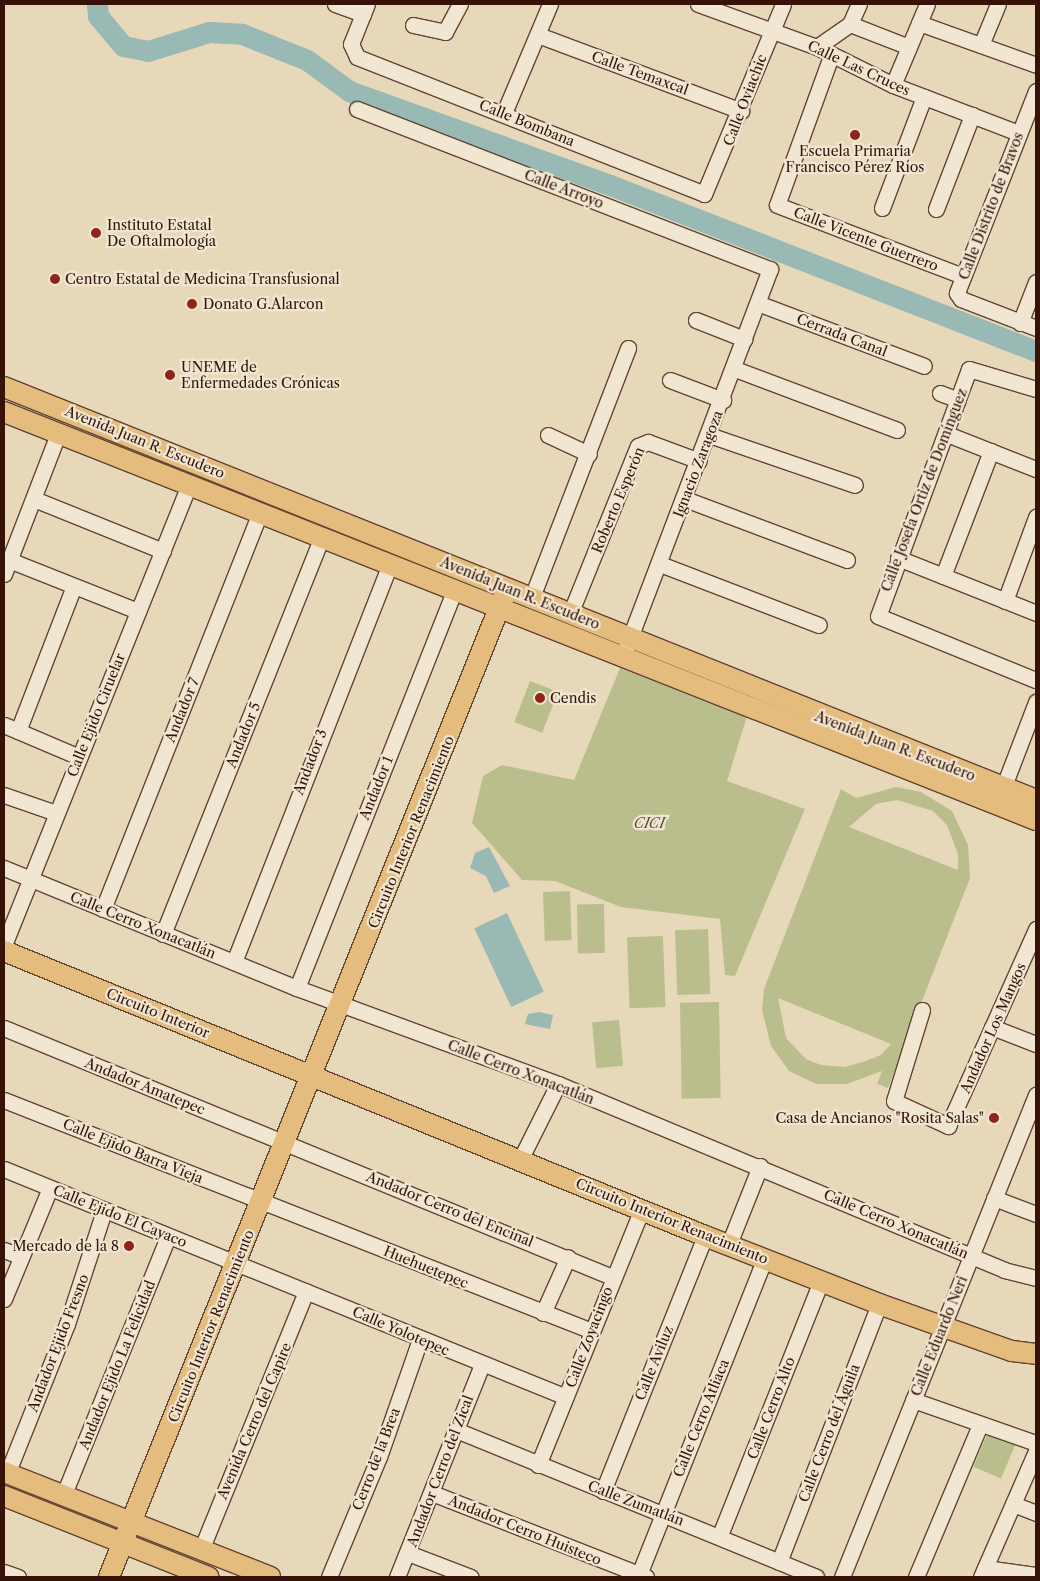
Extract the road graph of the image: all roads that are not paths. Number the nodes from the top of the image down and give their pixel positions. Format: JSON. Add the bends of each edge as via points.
{"nodes":[{"id":1,"x":335,"y":4,"type":"edge"},
{"id":2,"x":460,"y":4,"type":"edge"},
{"id":3,"x":550,"y":4,"type":"edge"},
{"id":4,"x":698,"y":4,"type":"edge"},
{"id":5,"x":783,"y":4,"type":"edge"},
{"id":6,"x":858,"y":4,"type":"edge"},
{"id":7,"x":927,"y":4,"type":"edge"},
{"id":8,"x":998,"y":4,"type":"edge"},
{"id":9,"x":365,"y":9,"type":"edge"},
{"id":10,"x":919,"y":23,"type":"junction"},
{"id":11,"x":850,"y":24,"type":"junction"},
{"id":12,"x":413,"y":25,"type":"dead end"},
{"id":13,"x":772,"y":32,"type":"junction"},
{"id":14,"x":538,"y":35,"type":"junction"},
{"id":15,"x":981,"y":45,"type":"junction"},
{"id":16,"x":817,"y":47,"type":"junction"},
{"id":17,"x":909,"y":47,"type":"junction"},
{"id":18,"x":832,"y":56,"type":"junction"},
{"id":19,"x":1036,"y":65,"type":"edge"},
{"id":20,"x":893,"y":85,"type":"junction"},
{"id":21,"x":1036,"y":91,"type":"edge"},
{"id":22,"x":924,"y":97,"type":"junction"},
{"id":23,"x":357,"y":109,"type":"dead end"},
{"id":24,"x":741,"y":111,"type":"junction"},
{"id":25,"x":504,"y":113,"type":"junction"},
{"id":26,"x":972,"y":115,"type":"junction"},
{"id":27,"x":1019,"y":133,"type":"junction"},
{"id":28,"x":704,"y":194,"type":"joint"},
{"id":29,"x":882,"y":208,"type":"dead end"},
{"id":30,"x":936,"y":209,"type":"dead end"},
{"id":31,"x":770,"y":269,"type":"joint"},
{"id":32,"x":963,"y":276,"type":"junction"},
{"id":33,"x":1036,"y":282,"type":"edge"},
{"id":34,"x":760,"y":304,"type":"junction"},
{"id":35,"x":696,"y":320,"type":"dead end"},
{"id":36,"x":1020,"y":323,"type":"junction"},
{"id":37,"x":1036,"y":328,"type":"edge"},
{"id":38,"x":744,"y":339,"type":"junction"},
{"id":39,"x":628,"y":348,"type":"dead end"},
{"id":40,"x":924,"y":366,"type":"dead end"},
{"id":41,"x":735,"y":369,"type":"junction"},
{"id":42,"x":670,"y":380,"type":"dead end"},
{"id":43,"x":4,"y":388,"type":"edge"},
{"id":44,"x":1036,"y":389,"type":"edge"},
{"id":45,"x":940,"y":393,"type":"dead end"},
{"id":46,"x":723,"y":400,"type":"junction"},
{"id":47,"x":958,"y":400,"type":"junction"},
{"id":48,"x":4,"y":412,"type":"edge"},
{"id":49,"x":897,"y":430,"type":"dead end"},
{"id":50,"x":58,"y":434,"type":"junction"},
{"id":51,"x":947,"y":434,"type":"junction"},
{"id":52,"x":548,"y":435,"type":"dead end"},
{"id":53,"x":710,"y":435,"type":"junction"},
{"id":54,"x":991,"y":451,"type":"junction"},
{"id":55,"x":589,"y":454,"type":"junction"},
{"id":56,"x":699,"y":461,"type":"junction"},
{"id":57,"x":1036,"y":469,"type":"edge"},
{"id":58,"x":189,"y":485,"type":"junction"},
{"id":59,"x":855,"y":485,"type":"dead end"},
{"id":60,"x":34,"y":499,"type":"junction"},
{"id":61,"x":685,"y":499,"type":"junction"},
{"id":62,"x":260,"y":512,"type":"junction"},
{"id":63,"x":1036,"y":517,"type":"edge"},
{"id":64,"x":322,"y":536,"type":"junction"},
{"id":65,"x":163,"y":550,"type":"junction"},
{"id":66,"x":429,"y":555,"type":"junction"},
{"id":67,"x":898,"y":558,"type":"junction"},
{"id":68,"x":847,"y":560,"type":"dead end"},
{"id":69,"x":390,"y":562,"type":"junction"},
{"id":70,"x":660,"y":564,"type":"junction"},
{"id":71,"x":7,"y":567,"type":"edge"},
{"id":72,"x":421,"y":575,"type":"junction"},
{"id":73,"x":943,"y":576,"type":"junction"},
{"id":74,"x":74,"y":586,"type":"junction"},
{"id":75,"x":508,"y":587,"type":"junction"},
{"id":76,"x":455,"y":588,"type":"junction"},
{"id":77,"x":532,"y":597,"type":"junction"},
{"id":78,"x":1005,"y":600,"type":"junction"},
{"id":79,"x":500,"y":608,"type":"junction"},
{"id":80,"x":138,"y":611,"type":"junction"},
{"id":81,"x":1036,"y":613,"type":"edge"},
{"id":82,"x":570,"y":614,"type":"junction"},
{"id":83,"x":819,"y":624,"type":"dead end"},
{"id":84,"x":630,"y":638,"type":"junction"},
{"id":85,"x":622,"y":657,"type":"junction"},
{"id":86,"x":1036,"y":680,"type":"edge"},
{"id":87,"x":1036,"y":702,"type":"edge"},
{"id":88,"x":4,"y":725,"type":"edge"},
{"id":89,"x":816,"y":725,"type":"junction"},
{"id":90,"x":18,"y":731,"type":"junction"},
{"id":91,"x":79,"y":757,"type":"junction"},
{"id":92,"x":4,"y":795,"type":"edge"},
{"id":93,"x":1000,"y":796,"type":"junction"},
{"id":94,"x":1036,"y":800,"type":"edge"},
{"id":95,"x":56,"y":813,"type":"junction"},
{"id":96,"x":1036,"y":820,"type":"edge"},
{"id":97,"x":4,"y":868,"type":"edge"},
{"id":98,"x":29,"y":879,"type":"junction"},
{"id":99,"x":103,"y":909,"type":"junction"},
{"id":100,"x":1036,"y":929,"type":"edge"},
{"id":101,"x":163,"y":934,"type":"junction"},
{"id":102,"x":4,"y":945,"type":"edge"},
{"id":103,"x":4,"y":951,"type":"edge"},
{"id":104,"x":234,"y":962,"type":"junction"},
{"id":105,"x":297,"y":988,"type":"junction"},
{"id":106,"x":342,"y":1006,"type":"junction"},
{"id":107,"x":922,"y":1010,"type":"dead end"},
{"id":108,"x":992,"y":1027,"type":"junction"},
{"id":109,"x":4,"y":1028,"type":"edge"},
{"id":110,"x":1036,"y":1044,"type":"edge"},
{"id":111,"x":313,"y":1076,"type":"junction"},
{"id":112,"x":558,"y":1084,"type":"junction"},
{"id":113,"x":1036,"y":1095,"type":"edge"},
{"id":114,"x":4,"y":1100,"type":"edge"},
{"id":115,"x":1033,"y":1114,"type":"edge"},
{"id":116,"x":287,"y":1141,"type":"junction"},
{"id":117,"x":520,"y":1160,"type":"junction"},
{"id":118,"x":760,"y":1166,"type":"junction"},
{"id":119,"x":4,"y":1169,"type":"edge"},
{"id":120,"x":50,"y":1188,"type":"junction"},
{"id":121,"x":994,"y":1198,"type":"junction"},
{"id":122,"x":262,"y":1202,"type":"junction"},
{"id":123,"x":642,"y":1209,"type":"junction"},
{"id":124,"x":104,"y":1211,"type":"junction"},
{"id":125,"x":1036,"y":1214,"type":"edge"},
{"id":126,"x":168,"y":1236,"type":"junction"},
{"id":127,"x":705,"y":1236,"type":"junction"},
{"id":128,"x":729,"y":1244,"type":"junction"},
{"id":129,"x":4,"y":1250,"type":"edge"},
{"id":130,"x":20,"y":1256,"type":"junction"},
{"id":131,"x":972,"y":1256,"type":"junction"},
{"id":132,"x":568,"y":1257,"type":"junction"},
{"id":133,"x":765,"y":1258,"type":"junction"},
{"id":134,"x":237,"y":1262,"type":"junction"},
{"id":135,"x":612,"y":1276,"type":"junction"},
{"id":136,"x":1036,"y":1278,"type":"edge"},
{"id":137,"x":821,"y":1281,"type":"junction"},
{"id":138,"x":306,"y":1291,"type":"junction"},
{"id":139,"x":4,"y":1299,"type":"edge"},
{"id":140,"x":879,"y":1304,"type":"junction"},
{"id":141,"x":543,"y":1313,"type":"junction"},
{"id":142,"x":941,"y":1324,"type":"junction"},
{"id":143,"x":592,"y":1331,"type":"junction"},
{"id":144,"x":420,"y":1338,"type":"junction"},
{"id":145,"x":1036,"y":1354,"type":"edge"},
{"id":146,"x":482,"y":1365,"type":"junction"},
{"id":147,"x":566,"y":1397,"type":"junction"},
{"id":148,"x":913,"y":1400,"type":"junction"},
{"id":149,"x":980,"y":1425,"type":"junction"},
{"id":150,"x":456,"y":1430,"type":"junction"},
{"id":151,"x":1036,"y":1443,"type":"edge"},
{"id":152,"x":1036,"y":1451,"type":"edge"},
{"id":153,"x":538,"y":1465,"type":"junction"},
{"id":154,"x":5,"y":1473,"type":"edge"},
{"id":155,"x":603,"y":1491,"type":"junction"},
{"id":156,"x":432,"y":1493,"type":"junction"},
{"id":157,"x":64,"y":1494,"type":"junction"},
{"id":158,"x":4,"y":1496,"type":"edge"},
{"id":159,"x":1013,"y":1504,"type":"junction"},
{"id":160,"x":662,"y":1513,"type":"junction"},
{"id":161,"x":1036,"y":1513,"type":"edge"},
{"id":162,"x":131,"y":1522,"type":"junction"},
{"id":163,"x":720,"y":1535,"type":"junction"},
{"id":164,"x":122,"y":1543,"type":"junction"},
{"id":165,"x":200,"y":1550,"type":"junction"},
{"id":166,"x":408,"y":1553,"type":"junction"},
{"id":167,"x":779,"y":1562,"type":"junction"},
{"id":168,"x":4,"y":1572,"type":"edge"},
{"id":169,"x":983,"y":1573,"type":"edge"},
{"id":170,"x":1036,"y":1575,"type":"edge"},
{"id":171,"x":200,"y":1576,"type":"edge"},
{"id":172,"x":641,"y":1576,"type":"edge"},
{"id":173,"x":18,"y":1577,"type":"edge"},
{"id":174,"x":109,"y":1577,"type":"edge"},
{"id":175,"x":270,"y":1577,"type":"edge"},
{"id":176,"x":329,"y":1577,"type":"edge"},
{"id":177,"x":397,"y":1577,"type":"edge"},
{"id":178,"x":470,"y":1577,"type":"edge"},
{"id":179,"x":816,"y":1577,"type":"edge"},
{"id":180,"x":842,"y":1577,"type":"edge"},
{"id":181,"x":916,"y":1577,"type":"edge"}],
"edges":[{"from":1,"to":9,"type":"street"},
{"from":2,"to":12,"type":"street","via":[[445,32]]},
{"from":3,"to":14,"type":"street"},
{"from":4,"to":13,"type":"street","name":"Calle Las Cruces"},
{"from":5,"to":13,"type":"street","name":"Calle Oviachic"},
{"from":6,"to":11,"type":"street"},
{"from":7,"to":10,"type":"street"},
{"from":8,"to":15,"type":"street"},
{"from":9,"to":25,"type":"street","name":"Calle Bombana","via":[[351,52]]},
{"from":10,"to":15,"type":"street"},
{"from":10,"to":17,"type":"street"},
{"from":11,"to":16,"type":"street"},
{"from":11,"to":17,"type":"street"},
{"from":13,"to":16,"type":"street","name":"Calle Las Cruces"},
{"from":13,"to":24,"type":"street","name":"Calle Oviachic"},
{"from":14,"to":24,"type":"street","name":"Calle Temaxcal"},
{"from":14,"to":25,"type":"street"},
{"from":15,"to":19,"type":"street"},
{"from":16,"to":18,"type":"street","name":"Calle Las Cruces"},
{"from":17,"to":20,"type":"street"},
{"from":18,"to":20,"type":"street","name":"Calle Las Cruces"},
{"from":18,"to":32,"type":"street","name":"Calle Vicente Guerrero","via":[[777,205]]},
{"from":20,"to":22,"type":"street","name":"Calle Las Cruces"},
{"from":21,"to":27,"type":"street","name":"Calle Distrito de Bravos"},
{"from":22,"to":26,"type":"street","name":"Calle Las Cruces"},
{"from":22,"to":29,"type":"street"},
{"from":23,"to":31,"type":"street","name":"Calle Arroyo"},
{"from":24,"to":28,"type":"street","name":"Calle Oviachic"},
{"from":25,"to":28,"type":"street","name":"Calle Bombana"},
{"from":26,"to":27,"type":"street","name":"Calle Las Cruces"},
{"from":26,"to":30,"type":"street"},
{"from":27,"to":32,"type":"street","name":"Calle Distrito de Bravos"},
{"from":31,"to":34,"type":"street","name":"Ignacio Zaragoza"},
{"from":32,"to":36,"type":"street","name":"Calle Distrito de Bravos","via":[[957,293]]},
{"from":33,"to":36,"type":"street"},
{"from":34,"to":38,"type":"street","name":"Ignacio Zaragoza"},
{"from":34,"to":40,"type":"street","name":"Cerrada Canal"},
{"from":35,"to":38,"type":"street"},
{"from":36,"to":37,"type":"street"},
{"from":38,"to":41,"type":"street","name":"Ignacio Zaragoza"},
{"from":39,"to":55,"type":"street"},
{"from":41,"to":46,"type":"street","name":"Ignacio Zaragoza"},
{"from":41,"to":49,"type":"street"},
{"from":42,"to":46,"type":"street"},
{"from":43,"to":66,"type":"main road","name":"Avenida Juan R. Escudero"},
{"from":44,"to":47,"type":"street","name":"Calle Josefa Ortiz de Domínguez","via":[[974,368],[966,375]]},
{"from":45,"to":47,"type":"street"},
{"from":46,"to":53,"type":"street","name":"Ignacio Zaragoza"},
{"from":47,"to":51,"type":"street","name":"Calle Josefa Ortiz de Domínguez"},
{"from":48,"to":50,"type":"main road","name":"Avenida Juan R. Escudero"},
{"from":50,"to":58,"type":"main road","name":"Avenida Juan R. Escudero"},
{"from":50,"to":60,"type":"street"},
{"from":51,"to":54,"type":"street"},
{"from":51,"to":67,"type":"street","name":"Calle Josefa Ortiz de Domínguez"},
{"from":52,"to":55,"type":"street"},
{"from":53,"to":56,"type":"street","name":"Ignacio Zaragoza"},
{"from":53,"to":59,"type":"street"},
{"from":54,"to":57,"type":"street"},
{"from":54,"to":73,"type":"street"},
{"from":55,"to":77,"type":"street"},
{"from":56,"to":61,"type":"street","name":"Ignacio Zaragoza"},
{"from":56,"to":82,"type":"street","name":"Roberto Esperón","via":[[648,442],[638,446]]},
{"from":58,"to":62,"type":"main road","name":"Avenida Juan R. Escudero"},
{"from":58,"to":65,"type":"street","name":"Calle Ejido Ciruelar"},
{"from":60,"to":65,"type":"street"},
{"from":60,"to":71,"type":"street"},
{"from":61,"to":68,"type":"street"},
{"from":61,"to":70,"type":"street","name":"Ignacio Zaragoza"},
{"from":62,"to":64,"type":"main road","name":"Avenida Juan R. Escudero"},
{"from":62,"to":99,"type":"street","name":"Andador 7"},
{"from":63,"to":78,"type":"street"},
{"from":64,"to":69,"type":"main road","name":"Avenida Juan R. Escudero"},
{"from":64,"to":101,"type":"street","name":"Andador 5"},
{"from":65,"to":80,"type":"street","name":"Calle Ejido Ciruelar"},
{"from":66,"to":72,"type":"main road"},
{"from":66,"to":75,"type":"main road","name":"Avenida Juan R. Escudero"},
{"from":67,"to":73,"type":"street"},
{"from":67,"to":86,"type":"street","name":"Calle Josefa Ortiz de Domínguez","via":[[878,616]]},
{"from":69,"to":72,"type":"main road","name":"Avenida Juan R. Escudero"},
{"from":69,"to":104,"type":"street","name":"Andador 3"},
{"from":70,"to":83,"type":"street"},
{"from":70,"to":84,"type":"street","name":"Ignacio Zaragoza"},
{"from":71,"to":74,"type":"street"},
{"from":72,"to":76,"type":"main road","name":"Avenida Juan R. Escudero"},
{"from":73,"to":78,"type":"street"},
{"from":74,"to":80,"type":"street"},
{"from":74,"to":90,"type":"street"},
{"from":75,"to":77,"type":"main road","name":"Avenida Juan R. Escudero"},
{"from":75,"to":79,"type":"main road","name":"Circuito Interior Renacimiento"},
{"from":76,"to":79,"type":"main road","name":"Avenida Juan R. Escudero"},
{"from":76,"to":105,"type":"street","name":"Andador 1"},
{"from":77,"to":82,"type":"main road","name":"Avenida Juan R. Escudero"},
{"from":78,"to":81,"type":"street"},
{"from":79,"to":85,"type":"main road","name":"Avenida Juan R. Escudero"},
{"from":79,"to":106,"type":"main road","name":"Circuito Interior Renacimiento"},
{"from":80,"to":91,"type":"street","name":"Calle Ejido Ciruelar"},
{"from":82,"to":84,"type":"main road","name":"Avenida Juan R. Escudero"},
{"from":84,"to":85,"type":"street","name":"Ignacio Zaragoza"},
{"from":84,"to":89,"type":"main road","name":"Avenida Juan R. Escudero"},
{"from":85,"to":89,"type":"main road","name":"Avenida Juan R. Escudero"},
{"from":87,"to":93,"type":"street"},
{"from":88,"to":90,"type":"street"},
{"from":89,"to":93,"type":"main road","name":"Avenida Juan R. Escudero"},
{"from":90,"to":91,"type":"street"},
{"from":91,"to":95,"type":"street","name":"Calle Ejido Ciruelar"},
{"from":92,"to":95,"type":"street"},
{"from":93,"to":94,"type":"main road","name":"Avenida Juan R. Escudero"},
{"from":93,"to":96,"type":"main road","name":"Avenida Juan R. Escudero"},
{"from":95,"to":98,"type":"street","name":"Calle Ejido Ciruelar"},
{"from":97,"to":98,"type":"street","name":"Calle Cerro Xonacatlán"},
{"from":98,"to":99,"type":"street","name":"Calle Cerro Xonacatlán"},
{"from":98,"to":102,"type":"street","name":"Calle Ejido Ciruelar"},
{"from":99,"to":101,"type":"street","name":"Calle Cerro Xonacatlán"},
{"from":100,"to":108,"type":"street","name":"Andador Los Mangos"},
{"from":101,"to":104,"type":"street","name":"Calle Cerro Xonacatlán"},
{"from":103,"to":111,"type":"main road","name":"Circuito Interior"},
{"from":104,"to":105,"type":"street","name":"Calle Cerro Xonacatlán"},
{"from":105,"to":106,"type":"street","name":"Calle Cerro Xonacatlán"},
{"from":106,"to":111,"type":"main road","name":"Circuito Interior Renacimiento"},
{"from":106,"to":112,"type":"street","name":"Calle Cerro Xonacatlán"},
{"from":107,"to":108,"type":"street","name":"Andador Los Mangos","via":[[894,1101],[948,1126]]},
{"from":108,"to":110,"type":"street"},
{"from":109,"to":116,"type":"street","name":"Andador Amatepec"},
{"from":111,"to":116,"type":"main road","name":"Circuito Interior Renacimiento"},
{"from":111,"to":117,"type":"main road","name":"Circuito Interior Renacimiento"},
{"from":112,"to":117,"type":"street"},
{"from":112,"to":118,"type":"street","name":"Calle Cerro Xonacatlán"},
{"from":113,"to":115,"type":"street","name":"Calle Eduardo Neri"},
{"from":114,"to":122,"type":"street","name":"Calle Ejido Barra Vieja"},
{"from":115,"to":121,"type":"street","name":"Calle Eduardo Neri"},
{"from":116,"to":122,"type":"main road","name":"Circuito Interior Renacimiento"},
{"from":116,"to":132,"type":"street","name":"Andador Cerro del Encinal"},
{"from":117,"to":123,"type":"main road","name":"Circuito Interior Renacimiento"},
{"from":118,"to":128,"type":"street"},
{"from":118,"to":131,"type":"street","name":"Calle Cerro Xonacatlán"},
{"from":119,"to":120,"type":"street","name":"Calle Ejido El Cayaco"},
{"from":120,"to":124,"type":"street","name":"Calle Ejido El Cayaco"},
{"from":120,"to":130,"type":"street"},
{"from":121,"to":125,"type":"street"},
{"from":121,"to":131,"type":"street","name":"Calle Eduardo Neri"},
{"from":122,"to":134,"type":"main road","name":"Circuito Interior Renacimiento"},
{"from":122,"to":141,"type":"street","name":"Huehuetepec"},
{"from":123,"to":127,"type":"main road","name":"Circuito Interior Renacimiento"},
{"from":123,"to":135,"type":"street","name":"Calle Zoyacingo"},
{"from":124,"to":126,"type":"street","name":"Calle Ejido El Cayaco"},
{"from":124,"to":154,"type":"street","name":"Andador Ejido Fresno","via":[[67,1324]]},
{"from":126,"to":134,"type":"street","name":"Calle Ejido El Cayaco"},
{"from":126,"to":157,"type":"street","name":"Andador Ejido La Felicidad"},
{"from":127,"to":128,"type":"main road","name":"Circuito Interior Renacimiento"},
{"from":127,"to":155,"type":"street","name":"Calle Aviluz"},
{"from":128,"to":133,"type":"main road","name":"Circuito Interior Renacimiento"},
{"from":129,"to":130,"type":"street"},
{"from":130,"to":139,"type":"street"},
{"from":131,"to":136,"type":"street","name":"Calle Cerro Xonacatlán"},
{"from":131,"to":142,"type":"street","name":"Calle Eduardo Neri"},
{"from":132,"to":135,"type":"street","name":"Andador Cerro del Encinal"},
{"from":132,"to":141,"type":"street"},
{"from":133,"to":137,"type":"main road","name":"Circuito Interior Renacimiento"},
{"from":133,"to":160,"type":"street","name":"Calle Cerro Atliaca"},
{"from":134,"to":138,"type":"street","name":"Calle Yolotepec"},
{"from":134,"to":162,"type":"main road","name":"Circuito Interior Renacimiento"},
{"from":135,"to":143,"type":"street","name":"Calle Zoyacingo"},
{"from":137,"to":140,"type":"main road","name":"Circuito Interior Renacimiento"},
{"from":137,"to":163,"type":"street","name":"Calle Cerro Alto"},
{"from":138,"to":144,"type":"street","name":"Calle Yolotepec"},
{"from":138,"to":165,"type":"street","name":"Avenida Cerro del Capire"},
{"from":140,"to":142,"type":"main road","name":"Circuito Interior Renacimiento"},
{"from":140,"to":167,"type":"street","name":"Calle Cerro del Águila"},
{"from":141,"to":143,"type":"street","name":"Huehuetepec"},
{"from":142,"to":145,"type":"main road","name":"Circuito Interior Renacimiento","via":[[1012,1350]]},
{"from":142,"to":148,"type":"street","name":"Calle Eduardo Neri"},
{"from":143,"to":147,"type":"street","name":"Calle Zoyacingo"},
{"from":144,"to":146,"type":"street","name":"Calle Yolotepec"},
{"from":144,"to":176,"type":"street","name":"Cerro de la Brea","via":[[379,1457]]},
{"from":146,"to":147,"type":"street","name":"Calle Yolotepec"},
{"from":146,"to":150,"type":"street","name":"Andador Cerro del Zical"},
{"from":147,"to":153,"type":"street","name":"Calle Zoyacingo"},
{"from":148,"to":149,"type":"street"},
{"from":148,"to":180,"type":"street","name":"Calle Eduardo Neri"},
{"from":149,"to":151,"type":"street"},
{"from":149,"to":181,"type":"street"},
{"from":150,"to":153,"type":"street","name":"Calle Zumatlán"},
{"from":150,"to":156,"type":"street","name":"Andador Cerro del Zical"},
{"from":152,"to":159,"type":"street"},
{"from":153,"to":155,"type":"street","name":"Calle Zumatlán"},
{"from":154,"to":157,"type":"main road"},
{"from":155,"to":160,"type":"street","name":"Calle Zumatlán"},
{"from":156,"to":166,"type":"street","name":"Andador Cerro del Zical"},
{"from":156,"to":172,"type":"street","name":"Andador Cerro Huisteco"},
{"from":157,"to":162,"type":"main road"},
{"from":158,"to":164,"type":"main road"},
{"from":159,"to":161,"type":"street"},
{"from":159,"to":169,"type":"street"},
{"from":160,"to":163,"type":"street","name":"Calle Zumatlán"},
{"from":160,"to":172,"type":"street","name":"Calle Cerro Atliaca"},
{"from":162,"to":164,"type":"main road","name":"Circuito Interior Renacimiento"},
{"from":162,"to":165,"type":"main road"},
{"from":163,"to":167,"type":"street","name":"Calle Zumatlán"},
{"from":164,"to":171,"type":"main road"},
{"from":164,"to":174,"type":"main road","name":"Circuito Interior Renacimiento"},
{"from":165,"to":175,"type":"main road"},
{"from":166,"to":177,"type":"street","name":"Andador Cerro del Zical"},
{"from":166,"to":178,"type":"street"},
{"from":167,"to":179,"type":"street","name":"Calle Zumatlán"},
{"from":168,"to":173,"type":"street"},
{"from":169,"to":170,"type":"street"}]}
